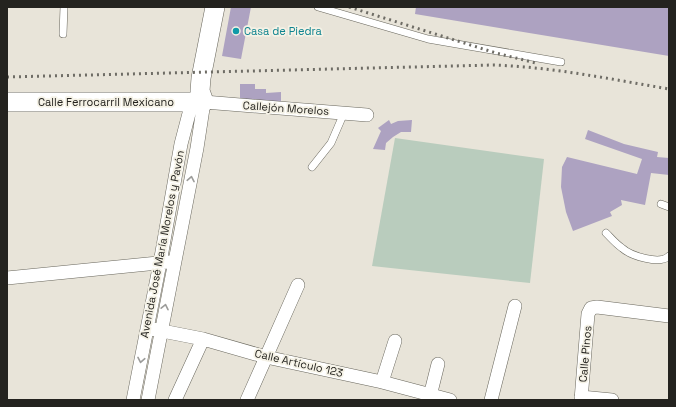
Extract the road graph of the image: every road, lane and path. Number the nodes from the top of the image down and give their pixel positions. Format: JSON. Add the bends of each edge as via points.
{"nodes":[{"id":1,"x":64,"y":7,"type":"edge"},
{"id":2,"x":215,"y":7,"type":"edge"},
{"id":3,"x":318,"y":7,"type":"edge"},
{"id":4,"x":64,"y":34,"type":"dead end"},
{"id":5,"x":561,"y":62,"type":"dead end"},
{"id":6,"x":198,"y":98,"type":"junction"},
{"id":7,"x":7,"y":102,"type":"edge"},
{"id":8,"x":344,"y":113,"type":"junction"},
{"id":9,"x":367,"y":114,"type":"dead end"},
{"id":10,"x":181,"y":144,"type":"junction"},
{"id":11,"x":197,"y":148,"type":"junction"},
{"id":12,"x":312,"y":167,"type":"dead end"},
{"id":13,"x":661,"y":204,"type":"dead end"},
{"id":14,"x":669,"y":207,"type":"edge"},
{"id":15,"x":606,"y":233,"type":"dead end"},
{"id":16,"x":669,"y":256,"type":"edge"},
{"id":17,"x":174,"y":262,"type":"junction"},
{"id":18,"x":160,"y":263,"type":"junction"},
{"id":19,"x":7,"y":278,"type":"edge"},
{"id":20,"x":298,"y":286,"type":"dead end"},
{"id":21,"x":515,"y":306,"type":"dead end"},
{"id":22,"x":669,"y":316,"type":"edge"},
{"id":23,"x":147,"y":328,"type":"junction"},
{"id":24,"x":160,"y":330,"type":"junction"},
{"id":25,"x":203,"y":339,"type":"junction"},
{"id":26,"x":395,"y":341,"type":"dead end"},
{"id":27,"x":266,"y":357,"type":"junction"},
{"id":28,"x":438,"y":364,"type":"dead end"},
{"id":29,"x":382,"y":382,"type":"junction"},
{"id":30,"x":429,"y":398,"type":"edge"},
{"id":31,"x":581,"y":398,"type":"edge"},
{"id":32,"x":133,"y":400,"type":"edge"},
{"id":33,"x":148,"y":400,"type":"edge"},
{"id":34,"x":175,"y":400,"type":"edge"},
{"id":35,"x":247,"y":400,"type":"edge"},
{"id":36,"x":450,"y":400,"type":"edge"},
{"id":37,"x":491,"y":400,"type":"edge"},
{"id":38,"x":612,"y":400,"type":"edge"}],
"edges":[{"from":1,"to":4,"type":"lane"},
{"from":2,"to":6,"type":"main road","name":"Avenida José María Morelos y Pavón"},
{"from":3,"to":5,"type":"lane","via":[[428,38]]},
{"from":6,"to":7,"type":"main road","name":"Calle Ferrocarril Mexicano"},
{"from":6,"to":8,"type":"street","name":"Callejón Morelos"},
{"from":6,"to":10,"type":"street","name":"Avenida José María Morelos y Pavón"},
{"from":6,"to":11,"type":"street","name":"Avenida José María Morelos y Pavón"},
{"from":8,"to":9,"type":"street","name":"Callejón Morelos"},
{"from":8,"to":12,"type":"lane","via":[[331,143]]},
{"from":10,"to":11,"type":"street"},
{"from":10,"to":18,"type":"street","name":"Avenida José María Morelos y Pavón"},
{"from":17,"to":11,"type":"street","name":"Avenida José María Morelos y Pavón","one_way":true},
{"from":13,"to":14,"type":"lane"},
{"from":15,"to":16,"type":"lane","via":[[632,255],[657,260]]},
{"from":17,"to":18,"type":"street"},
{"from":24,"to":17,"type":"street","name":"Avenida José María Morelos y Pavón","one_way":true},
{"from":18,"to":19,"type":"street"},
{"from":18,"to":23,"type":"street","name":"Avenida José María Morelos y Pavón"},
{"from":20,"to":27,"type":"street"},
{"from":21,"to":37,"type":"street"},
{"from":22,"to":31,"type":"street","name":"Calle Pinos","via":[[591,308],[588,314]]},
{"from":23,"to":24,"type":"street","name":"Calle Artículo 123"},
{"from":23,"to":32,"type":"street","name":"Avenida José María Morelos y Pavón","one_way":true},
{"from":24,"to":25,"type":"street","name":"Calle Artículo 123"},
{"from":24,"to":33,"type":"street","name":"Avenida José María Morelos y Pavón"},
{"from":25,"to":27,"type":"street","name":"Calle Artículo 123"},
{"from":25,"to":34,"type":"street"},
{"from":26,"to":29,"type":"street"},
{"from":27,"to":29,"type":"street","name":"Calle Artículo 123"},
{"from":27,"to":35,"type":"street"},
{"from":28,"to":30,"type":"street"},
{"from":29,"to":30,"type":"street","name":"Calle Artículo 123"},
{"from":30,"to":36,"type":"street","name":"Calle Artículo 123"},
{"from":31,"to":38,"type":"street"}]}
